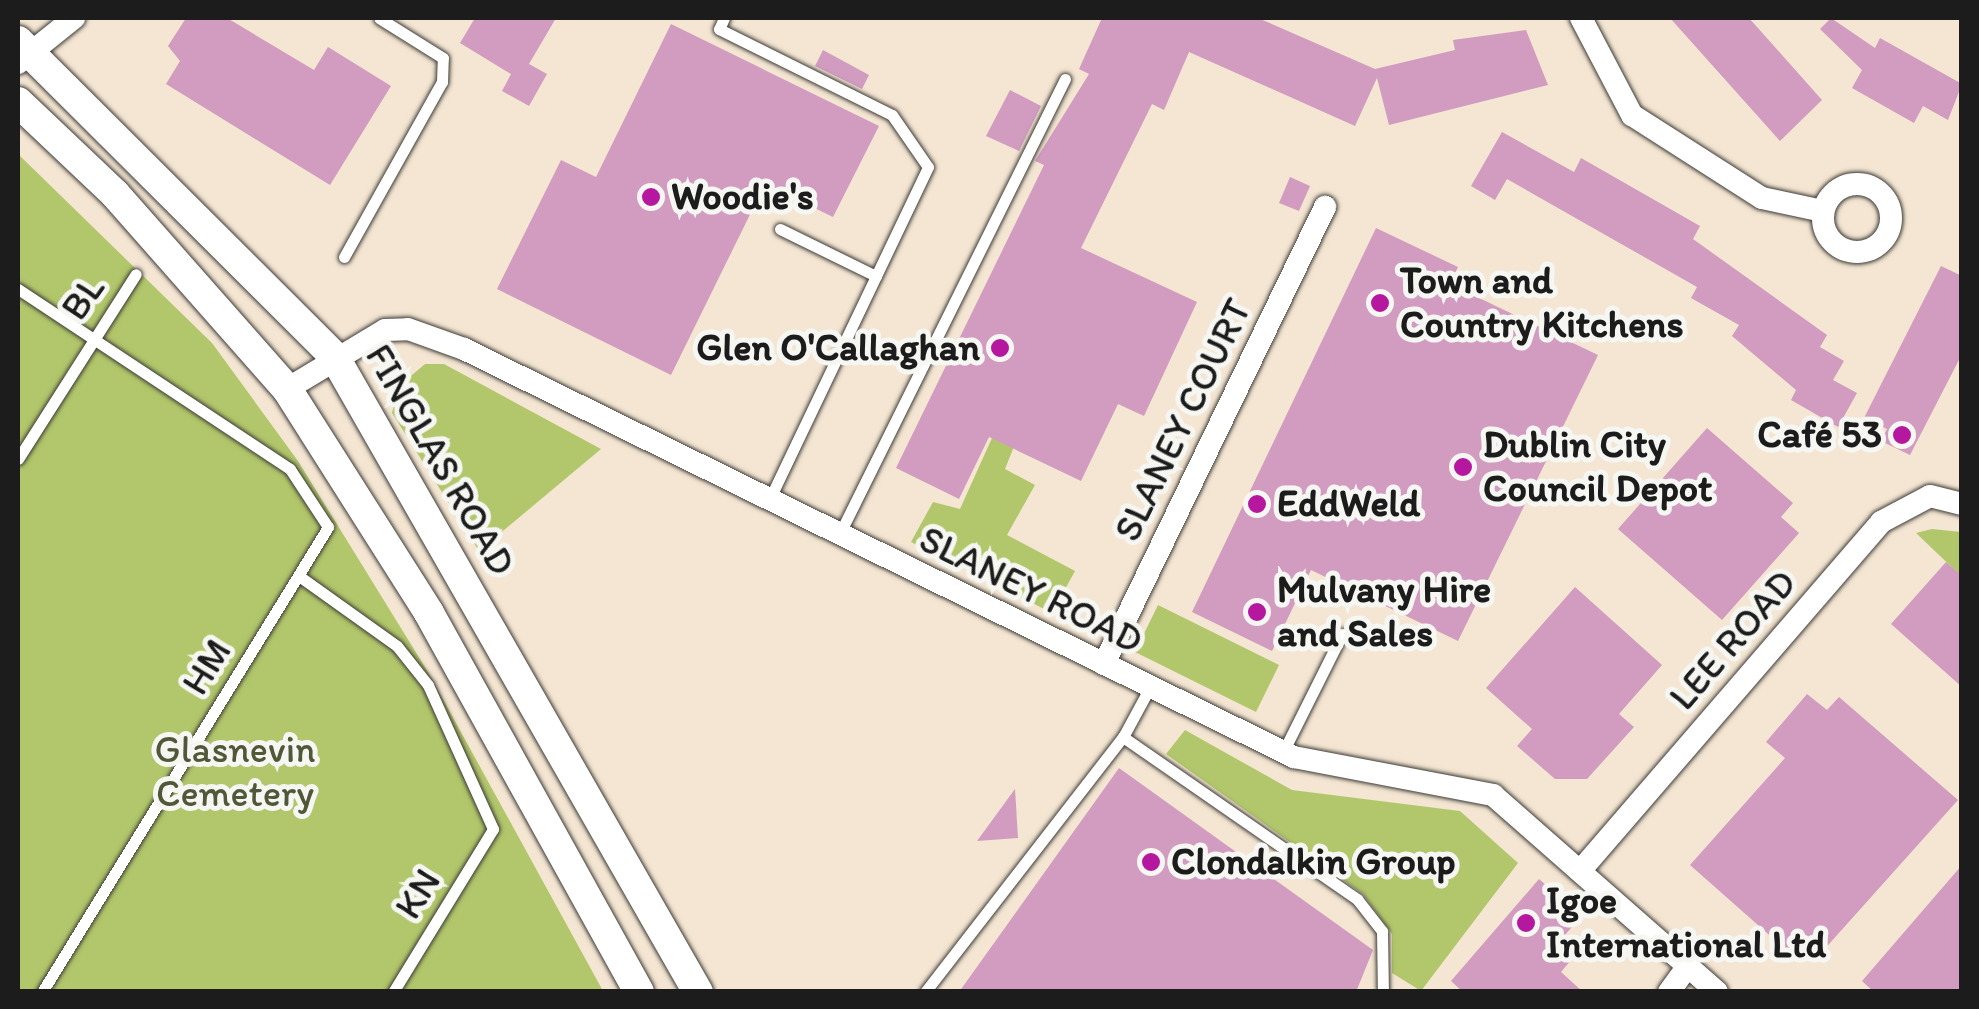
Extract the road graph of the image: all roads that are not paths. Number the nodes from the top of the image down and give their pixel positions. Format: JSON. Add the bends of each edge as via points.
{"nodes":[{"id":1,"x":74,"y":18,"type":"edge"},
{"id":2,"x":380,"y":18,"type":"edge"},
{"id":3,"x":724,"y":18,"type":"edge"},
{"id":4,"x":1581,"y":18,"type":"edge"},
{"id":5,"x":21,"y":52,"type":"edge"},
{"id":6,"x":1065,"y":79,"type":"dead end"},
{"id":7,"x":18,"y":102,"type":"edge"},
{"id":8,"x":1326,"y":207,"type":"dead end"},
{"id":9,"x":1824,"y":211,"type":"dead end"},
{"id":10,"x":780,"y":229,"type":"dead end"},
{"id":11,"x":344,"y":257,"type":"dead end"},
{"id":12,"x":136,"y":274,"type":"dead end"},
{"id":13,"x":876,"y":276,"type":"junction"},
{"id":14,"x":18,"y":290,"type":"edge"},
{"id":15,"x":91,"y":338,"type":"junction"},
{"id":16,"x":334,"y":356,"type":"junction"},
{"id":17,"x":288,"y":390,"type":"junction"},
{"id":18,"x":18,"y":459,"type":"edge"},
{"id":19,"x":769,"y":501,"type":"junction"},
{"id":20,"x":1962,"y":504,"type":"edge"},
{"id":21,"x":839,"y":535,"type":"junction"},
{"id":22,"x":299,"y":576,"type":"junction"},
{"id":23,"x":1342,"y":634,"type":"dead end"},
{"id":24,"x":1104,"y":664,"type":"junction"},
{"id":25,"x":1150,"y":687,"type":"junction"},
{"id":26,"x":1123,"y":737,"type":"junction"},
{"id":27,"x":1282,"y":752,"type":"junction"},
{"id":28,"x":1580,"y":871,"type":"junction"},
{"id":29,"x":1688,"y":966,"type":"junction"},
{"id":30,"x":42,"y":992,"type":"edge"},
{"id":31,"x":393,"y":992,"type":"edge"},
{"id":32,"x":638,"y":992,"type":"edge"},
{"id":33,"x":698,"y":992,"type":"edge"},
{"id":34,"x":924,"y":992,"type":"edge"},
{"id":35,"x":1383,"y":992,"type":"edge"},
{"id":36,"x":1669,"y":992,"type":"edge"},
{"id":37,"x":1717,"y":992,"type":"edge"}],
"edges":[{"from":1,"to":5,"type":"street"},
{"from":2,"to":11,"type":"lane","via":[[443,58],[442,82]]},
{"from":3,"to":13,"type":"lane","via":[[718,29],[892,115],[928,167]]},
{"from":4,"to":9,"type":"street","via":[[1632,114],[1762,198]]},
{"from":5,"to":16,"type":"main road","name":"FINGLAS ROAD"},
{"from":6,"to":21,"type":"lane"},
{"from":7,"to":17,"type":"main road","via":[[115,194]]},
{"from":8,"to":24,"type":"street","name":"SLANEY COURT"},
{"from":10,"to":13,"type":"lane"},
{"from":12,"to":15,"type":"lane","name":"BL"},
{"from":13,"to":19,"type":"lane"},
{"from":14,"to":15,"type":"lane"},
{"from":15,"to":18,"type":"lane","name":"BL"},
{"from":15,"to":22,"type":"lane","name":"HM","via":[[290,469],[328,527]]},
{"from":16,"to":17,"type":"street","name":"SLANEY ROAD"},
{"from":16,"to":19,"type":"street","name":"SLANEY ROAD","via":[[408,328]]},
{"from":16,"to":33,"type":"main road","name":"FINGLAS ROAD"},
{"from":17,"to":32,"type":"main road","via":[[430,613]]},
{"from":19,"to":21,"type":"street","name":"SLANEY ROAD"},
{"from":20,"to":28,"type":"street","name":"LEE ROAD","via":[[1930,496],[1881,522]]},
{"from":21,"to":24,"type":"street","name":"SLANEY ROAD"},
{"from":22,"to":30,"type":"lane","name":"HM"},
{"from":22,"to":31,"type":"lane","name":"KN","via":[[397,646],[428,685],[494,828]]},
{"from":23,"to":27,"type":"lane"},
{"from":24,"to":25,"type":"street","name":"SLANEY ROAD"},
{"from":25,"to":26,"type":"lane"},
{"from":25,"to":27,"type":"street","name":"SLANEY ROAD"},
{"from":26,"to":34,"type":"lane"},
{"from":26,"to":35,"type":"lane","via":[[1357,899],[1382,931]]},
{"from":27,"to":28,"type":"street","name":"SLANEY ROAD","via":[[1363,777],[1470,784]]},
{"from":28,"to":29,"type":"street","name":"SLANEY ROAD"},
{"from":29,"to":36,"type":"street"},
{"from":29,"to":37,"type":"street","name":"SLANEY ROAD"}]}
